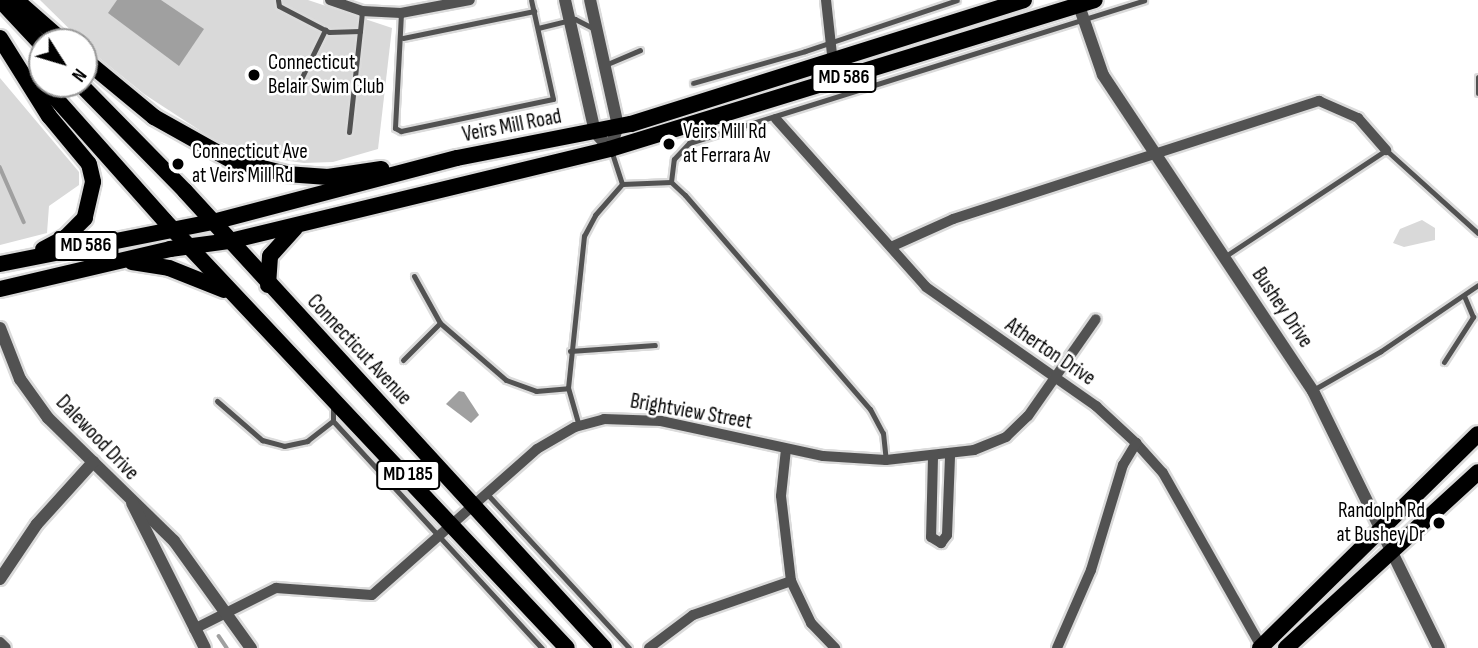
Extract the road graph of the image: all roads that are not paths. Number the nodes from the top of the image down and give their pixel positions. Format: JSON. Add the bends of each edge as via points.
{"nodes":[{"id":1,"x":0,"y":0,"type":"edge"},
{"id":2,"x":16,"y":0,"type":"edge"},
{"id":3,"x":278,"y":0,"type":"edge"},
{"id":4,"x":330,"y":0,"type":"edge"},
{"id":5,"x":470,"y":0,"type":"edge"},
{"id":6,"x":531,"y":0,"type":"edge"},
{"id":7,"x":565,"y":0,"type":"edge"},
{"id":8,"x":590,"y":0,"type":"edge"},
{"id":9,"x":826,"y":0,"type":"edge"},
{"id":10,"x":957,"y":0,"type":"edge"},
{"id":11,"x":1024,"y":0,"type":"edge"},
{"id":12,"x":1095,"y":0,"type":"edge"},
{"id":13,"x":1144,"y":0,"type":"edge"},
{"id":14,"x":1079,"y":9,"type":"edge"},
{"id":15,"x":362,"y":11,"type":"junction"},
{"id":16,"x":534,"y":11,"type":"junction"},
{"id":17,"x":401,"y":13,"type":"junction"},
{"id":18,"x":569,"y":20,"type":"junction"},
{"id":19,"x":48,"y":28,"type":"edge"},
{"id":20,"x":538,"y":28,"type":"junction"},
{"id":21,"x":28,"y":30,"type":"edge"},
{"id":22,"x":325,"y":30,"type":"junction"},
{"id":23,"x":597,"y":31,"type":"junction"},
{"id":24,"x":360,"y":32,"type":"junction"},
{"id":25,"x":0,"y":38,"type":"edge"},
{"id":26,"x":403,"y":38,"type":"junction"},
{"id":27,"x":830,"y":43,"type":"junction"},
{"id":28,"x":640,"y":50,"type":"dead end"},
{"id":29,"x":834,"y":63,"type":"junction"},
{"id":30,"x":605,"y":65,"type":"junction"},
{"id":31,"x":28,"y":67,"type":"edge"},
{"id":32,"x":98,"y":71,"type":"edge"},
{"id":33,"x":1478,"y":78,"type":"edge"},
{"id":34,"x":301,"y":79,"type":"dead end"},
{"id":35,"x":693,"y":83,"type":"dead end"},
{"id":36,"x":1478,"y":93,"type":"edge"},
{"id":37,"x":56,"y":98,"type":"edge"},
{"id":38,"x":93,"y":98,"type":"edge"},
{"id":39,"x":776,"y":119,"type":"junction"},
{"id":40,"x":618,"y":126,"type":"junction"},
{"id":41,"x":349,"y":132,"type":"dead end"},
{"id":42,"x":595,"y":132,"type":"junction"},
{"id":43,"x":610,"y":149,"type":"junction"},
{"id":44,"x":1386,"y":150,"type":"junction"},
{"id":45,"x":1152,"y":154,"type":"junction"},
{"id":46,"x":457,"y":158,"type":"junction"},
{"id":47,"x":671,"y":182,"type":"junction"},
{"id":48,"x":622,"y":184,"type":"junction"},
{"id":49,"x":213,"y":222,"type":"junction"},
{"id":50,"x":299,"y":225,"type":"junction"},
{"id":51,"x":172,"y":229,"type":"junction"},
{"id":52,"x":1478,"y":233,"type":"edge"},
{"id":53,"x":230,"y":241,"type":"junction"},
{"id":54,"x":893,"y":246,"type":"junction"},
{"id":55,"x":190,"y":247,"type":"junction"},
{"id":56,"x":1224,"y":257,"type":"junction"},
{"id":57,"x":22,"y":260,"type":"junction"},
{"id":58,"x":127,"y":261,"type":"junction"},
{"id":59,"x":0,"y":264,"type":"edge"},
{"id":60,"x":415,"y":276,"type":"dead end"},
{"id":61,"x":268,"y":285,"type":"junction"},
{"id":62,"x":1478,"y":285,"type":"edge"},
{"id":63,"x":0,"y":289,"type":"edge"},
{"id":64,"x":1464,"y":296,"type":"junction"},
{"id":65,"x":246,"y":307,"type":"junction"},
{"id":66,"x":1096,"y":319,"type":"dead end"},
{"id":67,"x":440,"y":323,"type":"junction"},
{"id":68,"x":0,"y":328,"type":"edge"},
{"id":69,"x":654,"y":345,"type":"dead end"},
{"id":70,"x":570,"y":351,"type":"junction"},
{"id":71,"x":403,"y":360,"type":"dead end"},
{"id":72,"x":1444,"y":362,"type":"dead end"},
{"id":73,"x":1055,"y":379,"type":"junction"},
{"id":74,"x":568,"y":388,"type":"junction"},
{"id":75,"x":1313,"y":391,"type":"junction"},
{"id":76,"x":333,"y":395,"type":"junction"},
{"id":77,"x":217,"y":401,"type":"dead end"},
{"id":78,"x":332,"y":421,"type":"junction"},
{"id":79,"x":579,"y":426,"type":"junction"},
{"id":80,"x":1478,"y":434,"type":"edge"},
{"id":81,"x":1136,"y":443,"type":"junction"},
{"id":82,"x":786,"y":449,"type":"junction"},
{"id":83,"x":950,"y":456,"type":"junction"},
{"id":84,"x":933,"y":457,"type":"junction"},
{"id":85,"x":886,"y":460,"type":"junction"},
{"id":86,"x":93,"y":462,"type":"junction"},
{"id":87,"x":1478,"y":472,"type":"edge"},
{"id":88,"x":488,"y":495,"type":"junction"},
{"id":89,"x":130,"y":500,"type":"junction"},
{"id":90,"x":475,"y":508,"type":"junction"},
{"id":91,"x":455,"y":526,"type":"junction"},
{"id":92,"x":1380,"y":529,"type":"junction"},
{"id":93,"x":440,"y":539,"type":"junction"},
{"id":94,"x":1392,"y":554,"type":"junction"},
{"id":95,"x":0,"y":579,"type":"edge"},
{"id":96,"x":791,"y":581,"type":"junction"},
{"id":97,"x":225,"y":612,"type":"junction"},
{"id":98,"x":194,"y":629,"type":"junction"},
{"id":99,"x":0,"y":642,"type":"edge"},
{"id":100,"x":6,"y":648,"type":"edge"},
{"id":101,"x":205,"y":648,"type":"edge"},
{"id":102,"x":251,"y":648,"type":"edge"},
{"id":103,"x":542,"y":648,"type":"edge"},
{"id":104,"x":567,"y":648,"type":"edge"},
{"id":105,"x":604,"y":648,"type":"edge"},
{"id":106,"x":629,"y":648,"type":"edge"},
{"id":107,"x":649,"y":648,"type":"edge"},
{"id":108,"x":835,"y":648,"type":"edge"},
{"id":109,"x":1057,"y":648,"type":"edge"},
{"id":110,"x":1261,"y":648,"type":"edge"},
{"id":111,"x":1286,"y":648,"type":"edge"},
{"id":112,"x":1439,"y":648,"type":"edge"}],
"edges":[{"from":1,"to":21,"type":"main road"},
{"from":2,"to":19,"type":"main road"},
{"from":3,"to":22,"type":"lane","via":[[279,6]]},
{"from":4,"to":15,"type":"street"},
{"from":5,"to":17,"type":"street"},
{"from":6,"to":16,"type":"lane"},
{"from":7,"to":18,"type":"street"},
{"from":8,"to":23,"type":"street"},
{"from":9,"to":27,"type":"street"},
{"from":10,"to":27,"type":"lane"},
{"from":11,"to":29,"type":"main road","name":"Veirs Mill Road","number":"MD 586"},
{"from":12,"to":14,"type":"main road","name":"Veirs Mill Road","number":"MD 586"},
{"from":13,"to":14,"type":"lane","name":"Veirs Mill Road"},
{"from":14,"to":39,"type":"lane","name":"Veirs Mill Road"},
{"from":14,"to":43,"type":"main road","name":"Veirs Mill Road","number":"MD 586"},
{"from":14,"to":45,"type":"street","name":"Bushey Drive","via":[[1103,75]]},
{"from":15,"to":17,"type":"street"},
{"from":15,"to":24,"type":"lane"},
{"from":16,"to":20,"type":"lane"},
{"from":16,"to":26,"type":"lane"},
{"from":17,"to":26,"type":"lane"},
{"from":18,"to":20,"type":"lane"},
{"from":18,"to":23,"type":"lane"},
{"from":18,"to":42,"type":"street"},
{"from":20,"to":26,"type":"lane","via":[[553,99],[401,131],[395,128]]},
{"from":22,"to":24,"type":"lane"},
{"from":22,"to":34,"type":"lane"},
{"from":23,"to":30,"type":"street"},
{"from":24,"to":41,"type":"lane"},
{"from":25,"to":31,"type":"main road","number":"MD 185"},
{"from":25,"to":57,"type":"main road","via":[[50,116],[89,164],[93,182],[92,201],[79,226]]},
{"from":27,"to":29,"type":"street"},
{"from":27,"to":35,"type":"lane"},
{"from":28,"to":30,"type":"lane"},
{"from":29,"to":40,"type":"main road","name":"Veirs Mill Road","number":"MD 586"},
{"from":30,"to":40,"type":"street"},
{"from":32,"to":46,"type":"main road","via":[[154,117],[197,144],[265,170],[328,177]]},
{"from":33,"to":36,"type":"lane"},
{"from":37,"to":51,"type":"main road","number":"MD 185"},
{"from":38,"to":49,"type":"main road","name":"Connecticut Avenue","number":"MD 185"},
{"from":39,"to":47,"type":"lane","name":"Veirs Mill Road","via":[[689,143],[674,159]]},
{"from":39,"to":54,"type":"street","name":"Atherton Drive"},
{"from":40,"to":42,"type":"main road","name":"Veirs Mill Road","number":"MD 586"},
{"from":40,"to":43,"type":"street"},
{"from":42,"to":43,"type":"street"},
{"from":42,"to":46,"type":"main road","name":"Veirs Mill Road","number":"MD 586"},
{"from":43,"to":48,"type":"lane"},
{"from":43,"to":50,"type":"main road","name":"Veirs Mill Road","number":"MD 586"},
{"from":44,"to":45,"type":"street","via":[[1358,118],[1319,101]]},
{"from":44,"to":52,"type":"lane"},
{"from":44,"to":56,"type":"lane"},
{"from":45,"to":54,"type":"street","via":[[953,219]]},
{"from":45,"to":56,"type":"street","name":"Bushey Drive"},
{"from":46,"to":49,"type":"main road","name":"Veirs Mill Road","number":"MD 586"},
{"from":47,"to":48,"type":"lane"},
{"from":47,"to":85,"type":"lane","via":[[870,409],[883,433]]},
{"from":48,"to":70,"type":"lane","via":[[595,215],[584,236]]},
{"from":49,"to":51,"type":"main road","name":"Veirs Mill Road","number":"MD 586"},
{"from":49,"to":53,"type":"main road","name":"Connecticut Avenue","number":"MD 185"},
{"from":50,"to":53,"type":"main road","name":"Veirs Mill Road","number":"MD 586"},
{"from":50,"to":61,"type":"main road","via":[[272,251]]},
{"from":51,"to":55,"type":"main road","number":"MD 185"},
{"from":51,"to":57,"type":"main road","name":"Veirs Mill Road","number":"MD 586"},
{"from":53,"to":55,"type":"main road","name":"Veirs Mill Road","number":"MD 586"},
{"from":53,"to":61,"type":"main road","name":"Connecticut Avenue","number":"MD 185"},
{"from":54,"to":73,"type":"street","name":"Atherton Drive","via":[[926,287]]},
{"from":55,"to":58,"type":"main road","name":"Veirs Mill Road","number":"MD 586"},
{"from":55,"to":65,"type":"main road","number":"MD 185"},
{"from":56,"to":75,"type":"street","name":"Bushey Drive"},
{"from":57,"to":59,"type":"main road","name":"Veirs Mill Road","number":"MD 586"},
{"from":58,"to":63,"type":"main road","name":"Veirs Mill Road","number":"MD 586"},
{"from":58,"to":65,"type":"main road","via":[[198,278]]},
{"from":60,"to":67,"type":"lane"},
{"from":61,"to":90,"type":"main road","name":"Connecticut Avenue","number":"MD 185"},
{"from":62,"to":64,"type":"lane"},
{"from":64,"to":72,"type":"lane","via":[[1473,317]]},
{"from":64,"to":75,"type":"lane"},
{"from":65,"to":76,"type":"main road","number":"MD 185"},
{"from":66,"to":73,"type":"street","name":"Brightview Street"},
{"from":67,"to":71,"type":"lane"},
{"from":67,"to":74,"type":"lane","via":[[506,380],[536,391]]},
{"from":68,"to":86,"type":"street","name":"Dalewood Drive","via":[[20,380],[48,418]]},
{"from":69,"to":70,"type":"lane"},
{"from":70,"to":74,"type":"lane"},
{"from":73,"to":81,"type":"street","name":"Atherton Drive"},
{"from":73,"to":83,"type":"street","name":"Brightview Street","via":[[1006,437]]},
{"from":74,"to":79,"type":"lane"},
{"from":75,"to":92,"type":"street","name":"Bushey Drive"},
{"from":76,"to":78,"type":"lane"},
{"from":76,"to":91,"type":"main road","number":"MD 185"},
{"from":77,"to":78,"type":"lane","via":[[262,440],[284,446],[307,441]]},
{"from":78,"to":93,"type":"lane"},
{"from":79,"to":82,"type":"street","name":"Brightview Street","via":[[631,417]]},
{"from":79,"to":88,"type":"street","name":"Brightview Street","via":[[537,449]]},
{"from":80,"to":92,"type":"main road"},
{"from":81,"to":109,"type":"street","via":[[1123,465],[1091,570]]},
{"from":81,"to":110,"type":"street","name":"Atherton Drive","via":[[1163,473]]},
{"from":82,"to":85,"type":"street","name":"Brightview Street"},
{"from":82,"to":96,"type":"street","via":[[781,496]]},
{"from":83,"to":84,"type":"street","name":"Brightview Street"},
{"from":83,"to":84,"type":"street","via":[[947,535],[941,543],[931,537]]},
{"from":84,"to":85,"type":"street","name":"Brightview Street"},
{"from":86,"to":89,"type":"street","name":"Dalewood Drive"},
{"from":86,"to":95,"type":"street","via":[[37,524]]},
{"from":87,"to":94,"type":"main road"},
{"from":88,"to":90,"type":"street","name":"Brightview Street"},
{"from":88,"to":106,"type":"lane"},
{"from":89,"to":97,"type":"street","name":"Dalewood Drive","via":[[174,541]]},
{"from":89,"to":98,"type":"street","name":"Dalewood Drive"},
{"from":90,"to":91,"type":"street","name":"Brightview Street"},
{"from":90,"to":105,"type":"main road","name":"Connecticut Avenue","number":"MD 185"},
{"from":91,"to":93,"type":"street","name":"Brightview Street"},
{"from":91,"to":104,"type":"main road","number":"MD 185"},
{"from":92,"to":94,"type":"street","name":"Bushey Drive"},
{"from":92,"to":110,"type":"main road"},
{"from":93,"to":97,"type":"street","name":"Brightview Street","via":[[372,596],[276,588]]},
{"from":93,"to":103,"type":"lane"},
{"from":94,"to":111,"type":"main road"},
{"from":94,"to":112,"type":"street","name":"Bushey Drive"},
{"from":96,"to":107,"type":"street","via":[[693,615]]},
{"from":96,"to":108,"type":"street","via":[[811,623]]},
{"from":97,"to":98,"type":"street","name":"Brightview Street"},
{"from":97,"to":102,"type":"street","name":"Dalewood Drive"},
{"from":98,"to":101,"type":"street","name":"Dalewood Drive"},
{"from":99,"to":100,"type":"street"}]}
